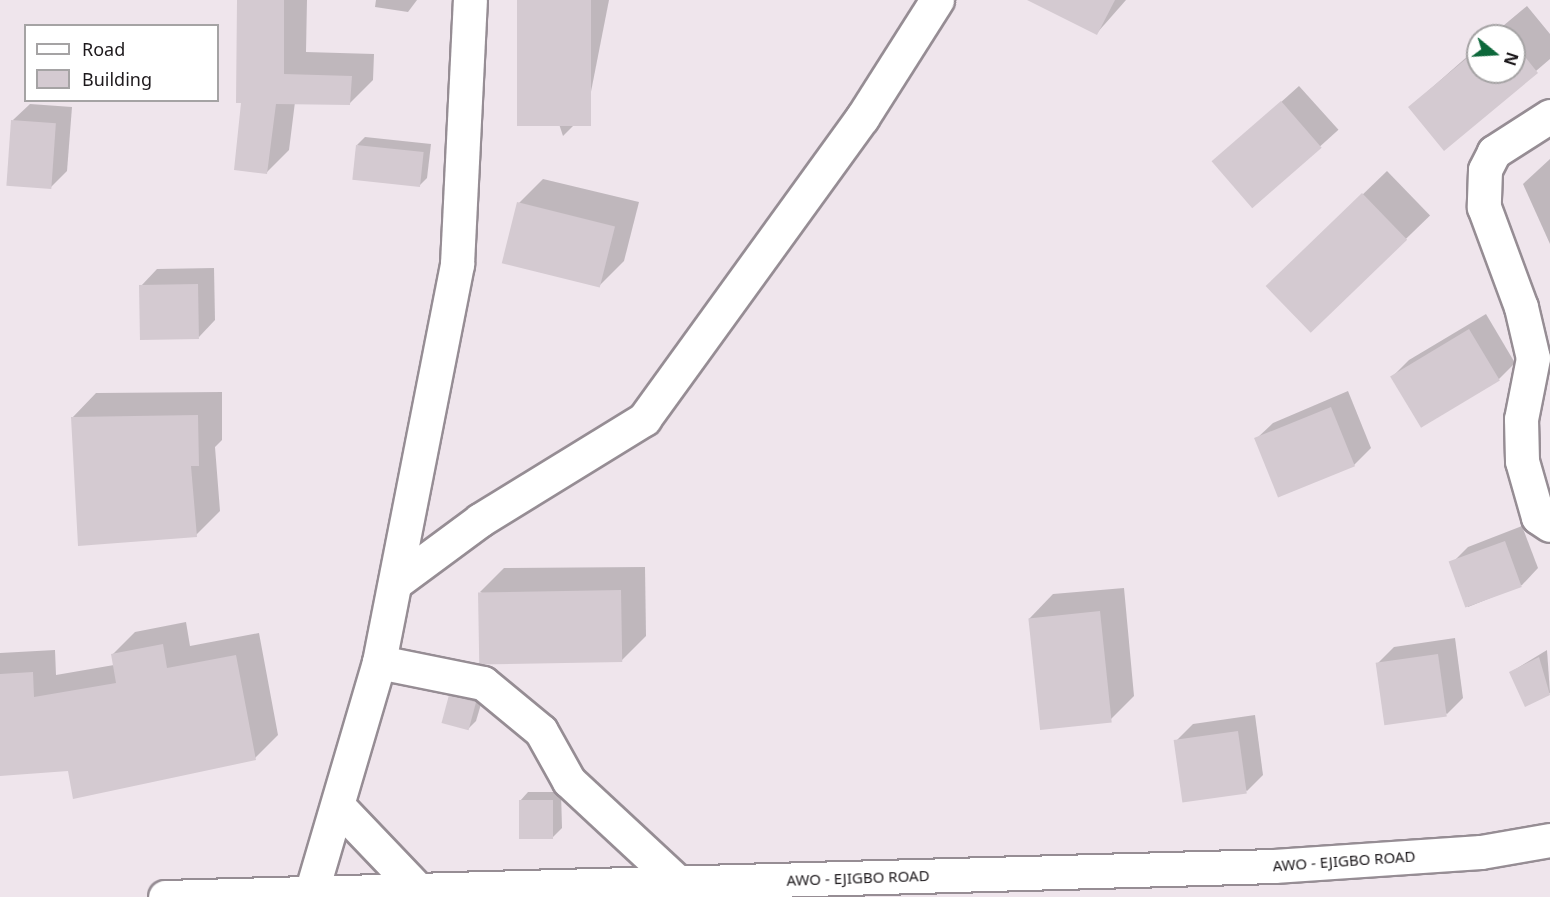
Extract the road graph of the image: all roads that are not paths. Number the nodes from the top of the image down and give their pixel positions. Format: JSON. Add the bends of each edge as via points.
{"nodes":[{"id":1,"x":470,"y":0,"type":"edge"},
{"id":2,"x":937,"y":0,"type":"edge"},
{"id":3,"x":1550,"y":116,"type":"edge"},
{"id":4,"x":1550,"y":525,"type":"edge"},
{"id":5,"x":395,"y":583,"type":"junction"},
{"id":6,"x":380,"y":662,"type":"junction"},
{"id":7,"x":338,"y":806,"type":"junction"},
{"id":8,"x":1550,"y":840,"type":"edge"},
{"id":9,"x":681,"y":884,"type":"junction"},
{"id":10,"x":311,"y":893,"type":"junction"},
{"id":11,"x":421,"y":893,"type":"edge"},
{"id":12,"x":165,"y":897,"type":"edge"}],
"edges":[{"from":1,"to":5,"type":"street","via":[[457,264]]},
{"from":2,"to":5,"type":"street","via":[[862,118],[644,419],[480,520]]},
{"from":3,"to":4,"type":"street","via":[[1494,153],[1485,170],[1484,197],[1533,357],[1521,419],[1522,461],[1538,517]]},
{"from":5,"to":6,"type":"street"},
{"from":6,"to":7,"type":"street"},
{"from":6,"to":9,"type":"street","via":[[483,683],[541,731],[569,781]]},
{"from":7,"to":10,"type":"street"},
{"from":7,"to":11,"type":"street"},
{"from":8,"to":9,"type":"street","name":"AWO - EJIGBO ROAD","via":[[1481,852],[1274,866]]},
{"from":9,"to":11,"type":"street","name":"AWO - EJIGBO ROAD"},
{"from":10,"to":11,"type":"street","name":"AWO - EJIGBO ROAD"},
{"from":10,"to":12,"type":"street","name":"AWO - EJIGBO ROAD"}]}
